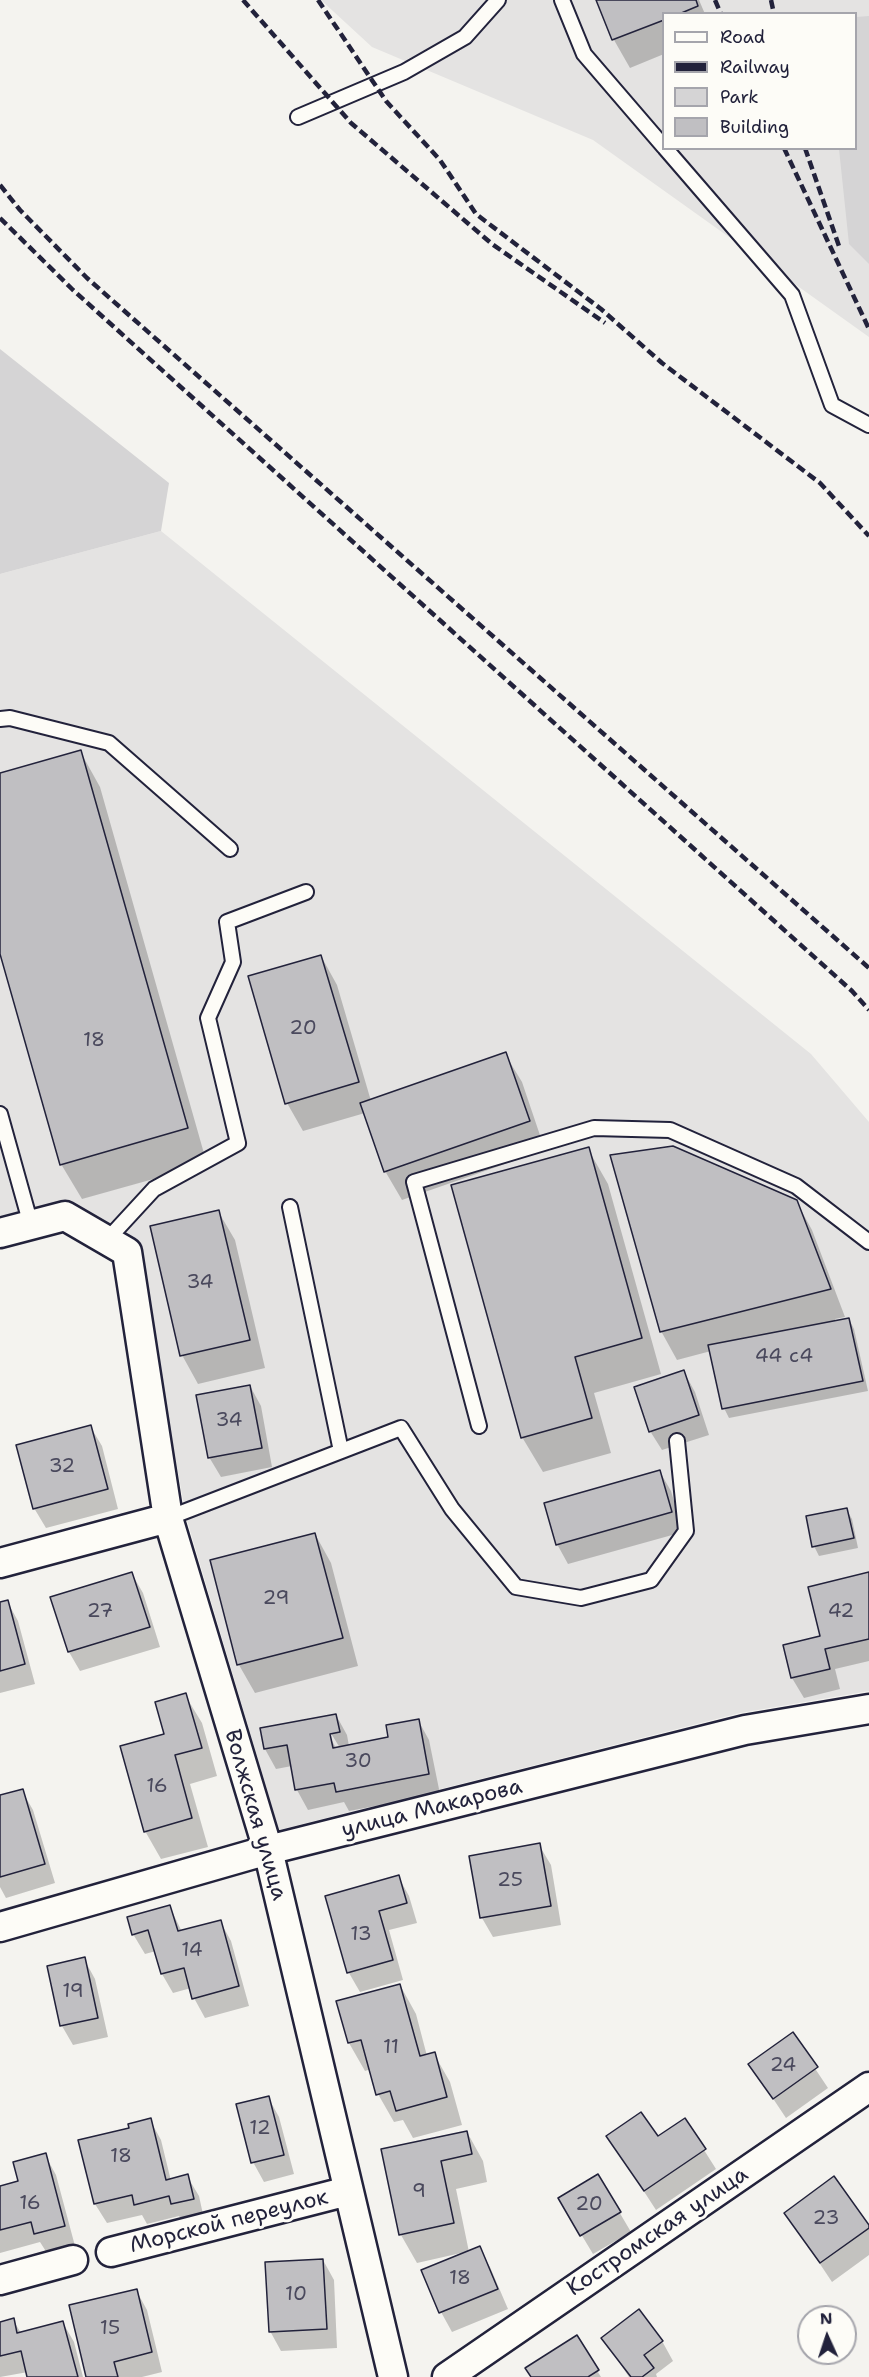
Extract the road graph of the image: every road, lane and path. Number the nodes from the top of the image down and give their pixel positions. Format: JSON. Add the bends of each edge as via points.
{"nodes":[{"id":1,"x":498,"y":0,"type":"edge"},
{"id":2,"x":562,"y":0,"type":"edge"},
{"id":3,"x":298,"y":117,"type":"dead end"},
{"id":4,"x":662,"y":146,"type":"edge"},
{"id":5,"x":666,"y":150,"type":"edge"},
{"id":6,"x":869,"y":425,"type":"edge"},
{"id":7,"x":0,"y":719,"type":"edge"},
{"id":8,"x":230,"y":849,"type":"dead end"},
{"id":9,"x":306,"y":892,"type":"dead end"},
{"id":10,"x":0,"y":1114,"type":"edge"},
{"id":11,"x":290,"y":1207,"type":"dead end"},
{"id":12,"x":31,"y":1225,"type":"junction"},
{"id":13,"x":0,"y":1233,"type":"edge"},
{"id":14,"x":869,"y":1242,"type":"edge"},
{"id":15,"x":117,"y":1246,"type":"junction"},
{"id":16,"x":479,"y":1426,"type":"dead end"},
{"id":17,"x":676,"y":1441,"type":"dead end"},
{"id":18,"x":341,"y":1451,"type":"junction"},
{"id":19,"x":168,"y":1518,"type":"junction"},
{"id":20,"x":0,"y":1563,"type":"edge"},
{"id":21,"x":869,"y":1709,"type":"edge"},
{"id":22,"x":268,"y":1850,"type":"junction"},
{"id":23,"x":0,"y":1927,"type":"edge"},
{"id":24,"x":869,"y":2087,"type":"edge"},
{"id":25,"x":348,"y":2191,"type":"junction"},
{"id":26,"x":111,"y":2252,"type":"dead end"},
{"id":27,"x":73,"y":2260,"type":"dead end"},
{"id":28,"x":0,"y":2280,"type":"edge"},
{"id":29,"x":393,"y":2377,"type":"edge"},
{"id":30,"x":447,"y":2377,"type":"edge"}],
"edges":[{"from":1,"to":3,"type":"lane","via":[[465,37],[404,72]]},
{"from":2,"to":4,"type":"lane","via":[[584,54]]},
{"from":5,"to":6,"type":"lane","via":[[792,295],[832,405]]},
{"from":7,"to":8,"type":"lane","via":[[10,718],[109,743]]},
{"from":9,"to":15,"type":"lane","via":[[227,922],[233,962],[208,1018],[238,1143],[154,1189]]},
{"from":10,"to":12,"type":"lane"},
{"from":11,"to":18,"type":"lane"},
{"from":12,"to":13,"type":"street"},
{"from":12,"to":15,"type":"street","via":[[65,1216]]},
{"from":14,"to":16,"type":"lane","via":[[796,1186],[670,1130],[594,1128],[414,1182]]},
{"from":15,"to":19,"type":"street","name":"Волжская улица"},
{"from":17,"to":18,"type":"lane","via":[[686,1531],[651,1580],[581,1598],[516,1587],[452,1509],[401,1428]]},
{"from":18,"to":19,"type":"lane"},
{"from":19,"to":20,"type":"street"},
{"from":19,"to":22,"type":"street","name":"Волжская улица"},
{"from":21,"to":22,"type":"street","name":"улица Макарова","via":[[745,1730]]},
{"from":22,"to":23,"type":"street","name":"улица Макарова"},
{"from":22,"to":25,"type":"street","name":"Волжская улица"},
{"from":24,"to":30,"type":"street","name":"Костромская улица"},
{"from":25,"to":26,"type":"street","name":"Морской переулок"},
{"from":25,"to":29,"type":"street","name":"Волжская улица"},
{"from":27,"to":28,"type":"street"}]}
